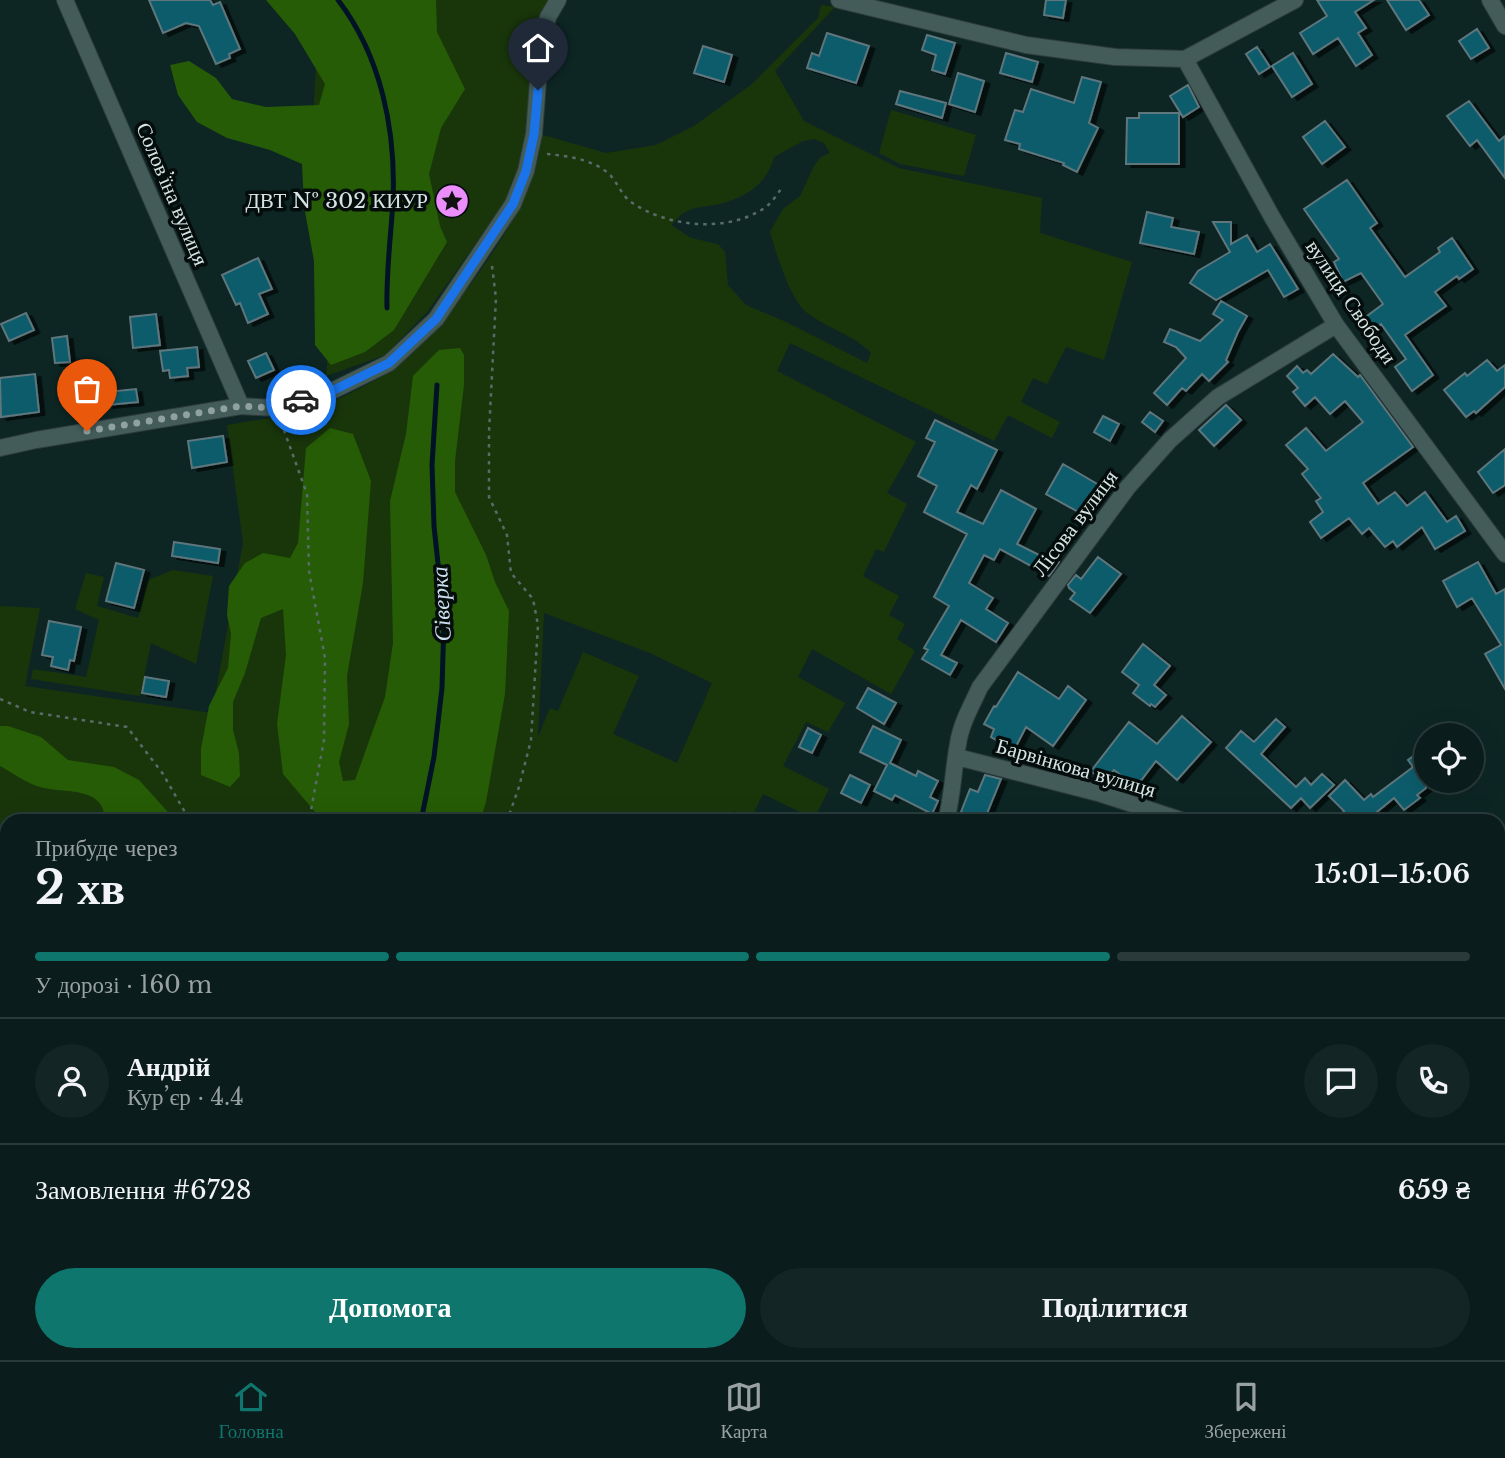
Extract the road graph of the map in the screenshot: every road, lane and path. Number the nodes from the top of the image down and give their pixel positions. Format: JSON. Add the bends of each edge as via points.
{"nodes":[{"id":1,"x":65,"y":0,"type":"edge"},
{"id":2,"x":558,"y":0,"type":"edge"},
{"id":3,"x":839,"y":0,"type":"edge"},
{"id":4,"x":1295,"y":0,"type":"edge"},
{"id":5,"x":1493,"y":1,"type":"edge"},
{"id":6,"x":1505,"y":26,"type":"edge"},
{"id":7,"x":1185,"y":59,"type":"junction"},
{"id":8,"x":530,"y":152,"type":"junction"},
{"id":9,"x":781,"y":190,"type":"dead end"},
{"id":10,"x":482,"y":252,"type":"junction"},
{"id":11,"x":1336,"y":325,"type":"junction"},
{"id":12,"x":241,"y":406,"type":"junction"},
{"id":13,"x":274,"y":408,"type":"junction"},
{"id":14,"x":0,"y":447,"type":"edge"},
{"id":15,"x":1505,"y":554,"type":"edge"},
{"id":16,"x":0,"y":699,"type":"edge"},
{"id":17,"x":957,"y":757,"type":"junction"},
{"id":18,"x":186,"y":814,"type":"edge"},
{"id":19,"x":310,"y":814,"type":"edge"},
{"id":20,"x":509,"y":814,"type":"edge"},
{"id":21,"x":948,"y":814,"type":"edge"},
{"id":22,"x":1162,"y":814,"type":"edge"}],
"edges":[{"from":1,"to":12,"type":"street","name":"Соловʼїна вулиця"},
{"from":2,"to":8,"type":"street","via":[[548,17]]},
{"from":3,"to":7,"type":"street","via":[[1026,45],[1115,57]]},
{"from":4,"to":7,"type":"street"},
{"from":5,"to":6,"type":"street"},
{"from":7,"to":11,"type":"street","name":"вулиця Свободи"},
{"from":8,"to":9,"type":"path","via":[[584,160],[608,173],[628,201],[652,214],[686,223],[718,224],[745,218],[766,208]]},
{"from":8,"to":10,"type":"street","via":[[513,204]]},
{"from":10,"to":13,"type":"street","via":[[436,319],[389,363],[334,390]]},
{"from":10,"to":20,"type":"path","via":[[493,267],[496,298],[488,497],[506,535],[511,573],[533,599],[538,625],[531,740]]},
{"from":11,"to":15,"type":"street","name":"вулиця Свободи"},
{"from":11,"to":17,"type":"street","name":"Лісова вулиця","via":[[1218,397],[1170,440],[1128,487],[980,687],[964,720]]},
{"from":12,"to":13,"type":"street"},
{"from":12,"to":14,"type":"street"},
{"from":13,"to":19,"type":"path","via":[[307,494],[309,571],[325,658],[324,740]]},
{"from":16,"to":18,"type":"path","via":[[30,712],[127,727]]},
{"from":17,"to":21,"type":"street","name":"Лісова вулиця"},
{"from":17,"to":22,"type":"street","name":"Барвінкова вулиця"}]}
